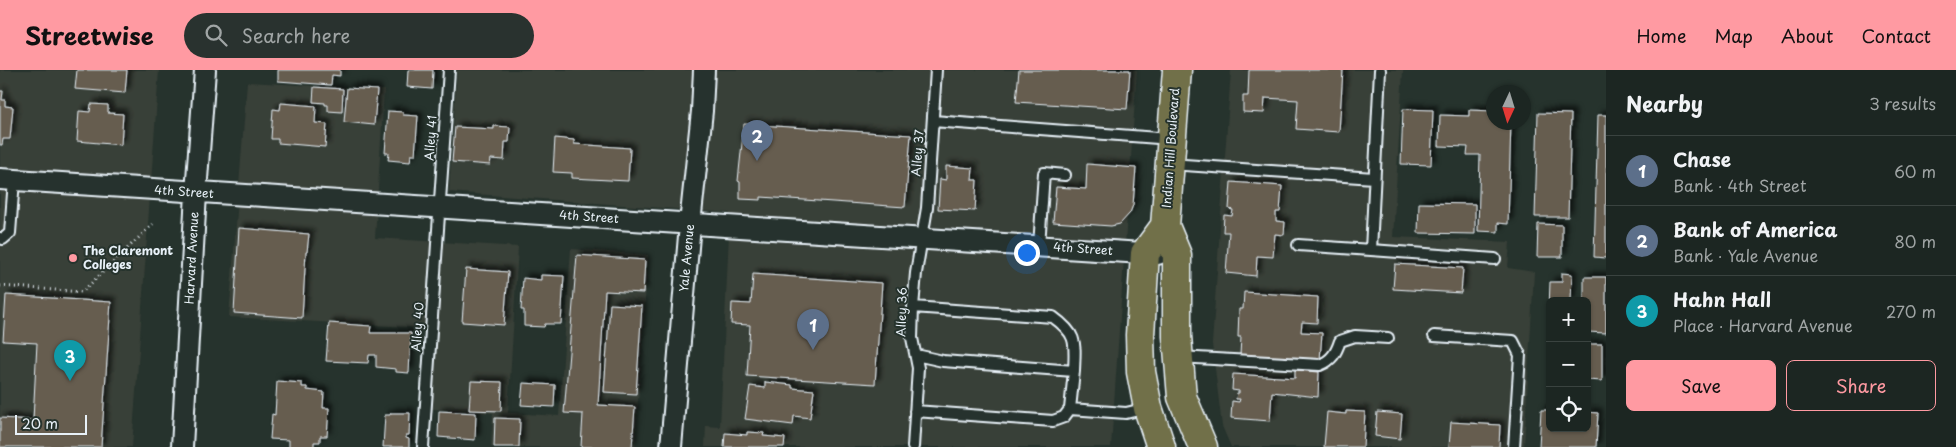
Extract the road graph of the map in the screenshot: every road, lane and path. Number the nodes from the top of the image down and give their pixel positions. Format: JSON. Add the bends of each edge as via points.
{"nodes":[{"id":1,"x":205,"y":70,"type":"edge"},
{"id":2,"x":448,"y":70,"type":"edge"},
{"id":3,"x":704,"y":70,"type":"edge"},
{"id":4,"x":936,"y":70,"type":"edge"},
{"id":5,"x":1177,"y":70,"type":"edge"},
{"id":6,"x":1380,"y":70,"type":"edge"},
{"id":7,"x":933,"y":121,"type":"junction"},
{"id":8,"x":1171,"y":151,"type":"junction"},
{"id":9,"x":1065,"y":175,"type":"dead end"},
{"id":10,"x":1374,"y":178,"type":"junction"},
{"id":11,"x":7,"y":180,"type":"edge"},
{"id":12,"x":196,"y":193,"type":"junction"},
{"id":13,"x":438,"y":208,"type":"junction"},
{"id":14,"x":153,"y":224,"type":"dead end"},
{"id":15,"x":690,"y":224,"type":"junction"},
{"id":16,"x":1165,"y":226,"type":"junction"},
{"id":17,"x":0,"y":238,"type":"edge"},
{"id":18,"x":923,"y":238,"type":"junction"},
{"id":19,"x":1298,"y":245,"type":"dead end"},
{"id":20,"x":1039,"y":246,"type":"junction"},
{"id":21,"x":1371,"y":250,"type":"junction"},
{"id":22,"x":1145,"y":253,"type":"junction"},
{"id":23,"x":1177,"y":256,"type":"junction"},
{"id":24,"x":1496,"y":259,"type":"dead end"},
{"id":25,"x":0,"y":286,"type":"edge"},
{"id":26,"x":914,"y":307,"type":"junction"},
{"id":27,"x":1434,"y":336,"type":"dead end"},
{"id":28,"x":1388,"y":338,"type":"dead end"},
{"id":29,"x":916,"y":355,"type":"junction"},
{"id":30,"x":1178,"y":357,"type":"junction"},
{"id":31,"x":1074,"y":371,"type":"junction"},
{"id":32,"x":1070,"y":409,"type":"junction"},
{"id":33,"x":915,"y":411,"type":"junction"},
{"id":34,"x":1190,"y":418,"type":"junction"},
{"id":35,"x":1155,"y":428,"type":"edge"},
{"id":36,"x":182,"y":447,"type":"edge"},
{"id":37,"x":423,"y":447,"type":"edge"},
{"id":38,"x":671,"y":447,"type":"edge"},
{"id":39,"x":913,"y":447,"type":"edge"},
{"id":40,"x":1203,"y":447,"type":"edge"},
{"id":41,"x":1514,"y":447,"type":"edge"}],
"edges":[{"from":1,"to":12,"type":"street","name":"Harvard Avenue"},
{"from":2,"to":13,"type":"lane","name":"Alley 41"},
{"from":3,"to":15,"type":"street","name":"Yale Avenue"},
{"from":4,"to":7,"type":"lane","name":"Alley 37"},
{"from":5,"to":8,"type":"main road","name":"Indian Hill Boulevard"},
{"from":6,"to":10,"type":"lane"},
{"from":7,"to":8,"type":"lane"},
{"from":7,"to":18,"type":"lane","name":"Alley 37"},
{"from":8,"to":10,"type":"lane"},
{"from":8,"to":16,"type":"main road","name":"Indian Hill Boulevard"},
{"from":9,"to":20,"type":"lane","via":[[1044,173]]},
{"from":10,"to":21,"type":"lane"},
{"from":11,"to":12,"type":"street","name":"4th Street"},
{"from":11,"to":17,"type":"lane","via":[[10,233]]},
{"from":12,"to":13,"type":"street","name":"4th Street"},
{"from":12,"to":36,"type":"street","name":"Harvard Avenue"},
{"from":13,"to":15,"type":"street","name":"4th Street"},
{"from":13,"to":37,"type":"lane","name":"Alley 40"},
{"from":14,"to":25,"type":"path","via":[[82,292]]},
{"from":15,"to":18,"type":"street","name":"4th Street"},
{"from":15,"to":38,"type":"street","name":"Yale Avenue"},
{"from":16,"to":22,"type":"main road","name":"Indian Hill Boulevard"},
{"from":16,"to":23,"type":"main road","name":"Indian Hill Boulevard"},
{"from":18,"to":20,"type":"street","name":"4th Street"},
{"from":18,"to":26,"type":"lane","name":"Alley 36"},
{"from":19,"to":21,"type":"lane"},
{"from":20,"to":22,"type":"street","name":"4th Street"},
{"from":21,"to":24,"type":"lane"},
{"from":22,"to":23,"type":"street","name":"4th Street"},
{"from":22,"to":35,"type":"main road","via":[[1141,372]]},
{"from":23,"to":30,"type":"main road","name":"Indian Hill Boulevard"},
{"from":26,"to":29,"type":"lane","name":"Alley 36","via":[[912,338]]},
{"from":26,"to":31,"type":"lane","via":[[1053,317],[1066,327],[1075,343]]},
{"from":27,"to":41,"type":"lane","via":[[1513,341],[1520,355]]},
{"from":28,"to":30,"type":"lane","via":[[1355,336],[1340,341],[1335,355],[1320,365]]},
{"from":29,"to":31,"type":"lane","via":[[943,361]]},
{"from":29,"to":33,"type":"lane","name":"Alley 36"},
{"from":30,"to":34,"type":"main road","name":"Indian Hill Boulevard","via":[[1182,397]]},
{"from":31,"to":32,"type":"lane"},
{"from":32,"to":33,"type":"lane","via":[[1064,417],[1053,421]]},
{"from":32,"to":35,"type":"lane","via":[[1126,413]]},
{"from":33,"to":39,"type":"lane","name":"Alley 36"},
{"from":34,"to":35,"type":"main road"},
{"from":34,"to":40,"type":"main road","name":"Indian Hill Boulevard"}]}
